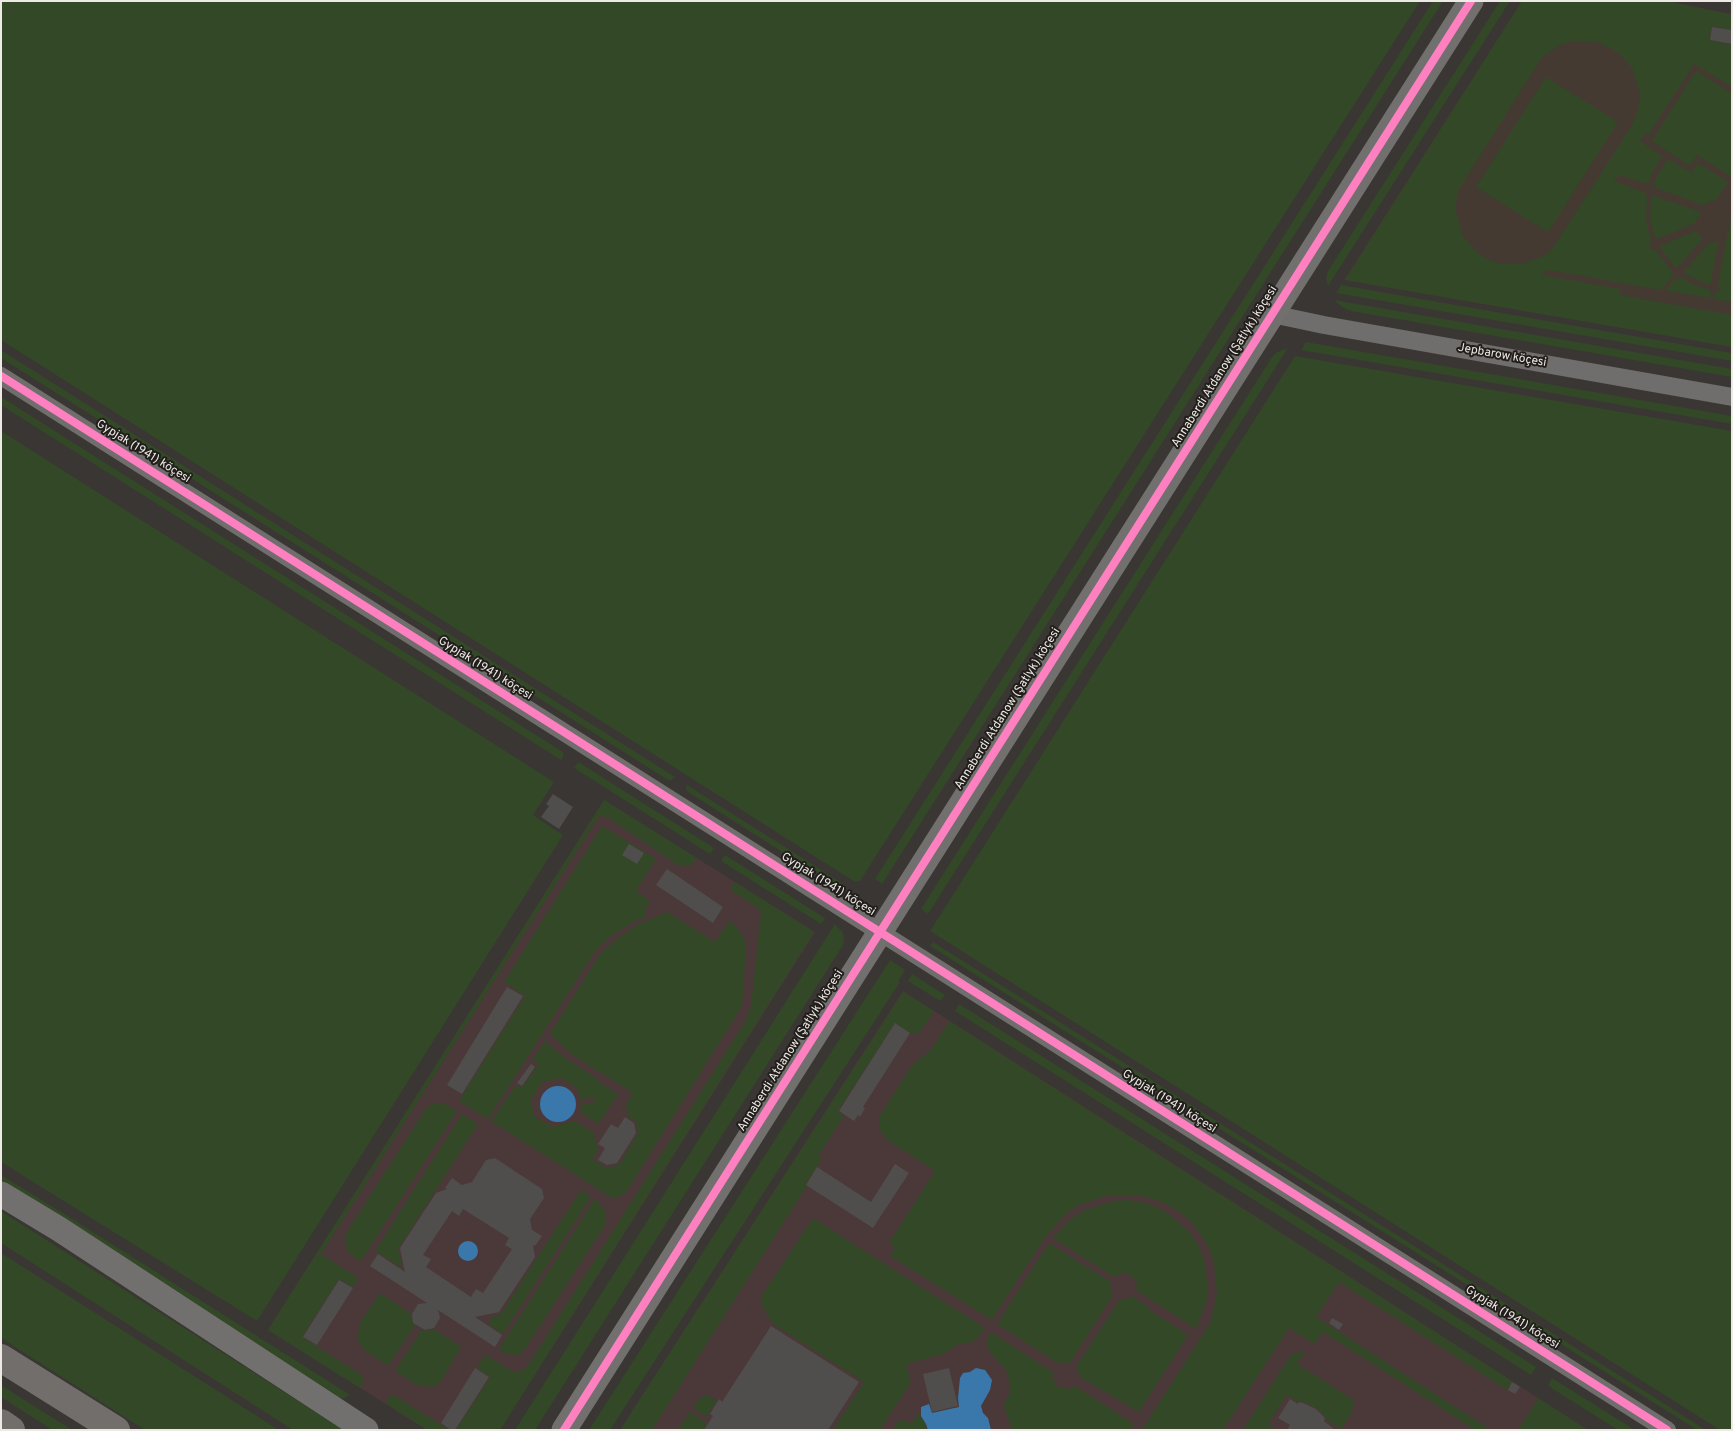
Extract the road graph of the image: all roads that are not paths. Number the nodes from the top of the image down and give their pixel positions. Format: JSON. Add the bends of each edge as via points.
{"nodes":[{"id":1,"x":1471,"y":1,"type":"edge"},
{"id":2,"x":1272,"y":314,"type":"junction"},
{"id":3,"x":1,"y":376,"type":"edge"},
{"id":4,"x":1732,"y":396,"type":"edge"},
{"id":5,"x":880,"y":931,"type":"junction"},
{"id":6,"x":1,"y":1194,"type":"edge"},
{"id":7,"x":1,"y":1358,"type":"edge"},
{"id":8,"x":1,"y":1423,"type":"edge"},
{"id":9,"x":11,"y":1430,"type":"edge"},
{"id":10,"x":116,"y":1430,"type":"edge"},
{"id":11,"x":366,"y":1430,"type":"edge"},
{"id":12,"x":564,"y":1430,"type":"edge"},
{"id":13,"x":1667,"y":1430,"type":"edge"}],
"edges":[{"from":1,"to":2,"type":"street","name":"Annaberdi Atdanow (Şatlyk) köçesi"},
{"from":2,"to":4,"type":"street","name":"Jepbarow köçesi"},
{"from":2,"to":5,"type":"street","name":"Annaberdi Atdanow (Şatlyk) köçesi"},
{"from":3,"to":5,"type":"street","name":"Gypjak (1941) köçesi"},
{"from":5,"to":12,"type":"street","name":"Annaberdi Atdanow (Şatlyk) köçesi"},
{"from":5,"to":13,"type":"street","name":"Gypjak (1941) köçesi"},
{"from":6,"to":11,"type":"street"},
{"from":7,"to":10,"type":"main road"},
{"from":8,"to":9,"type":"main road"}]}
